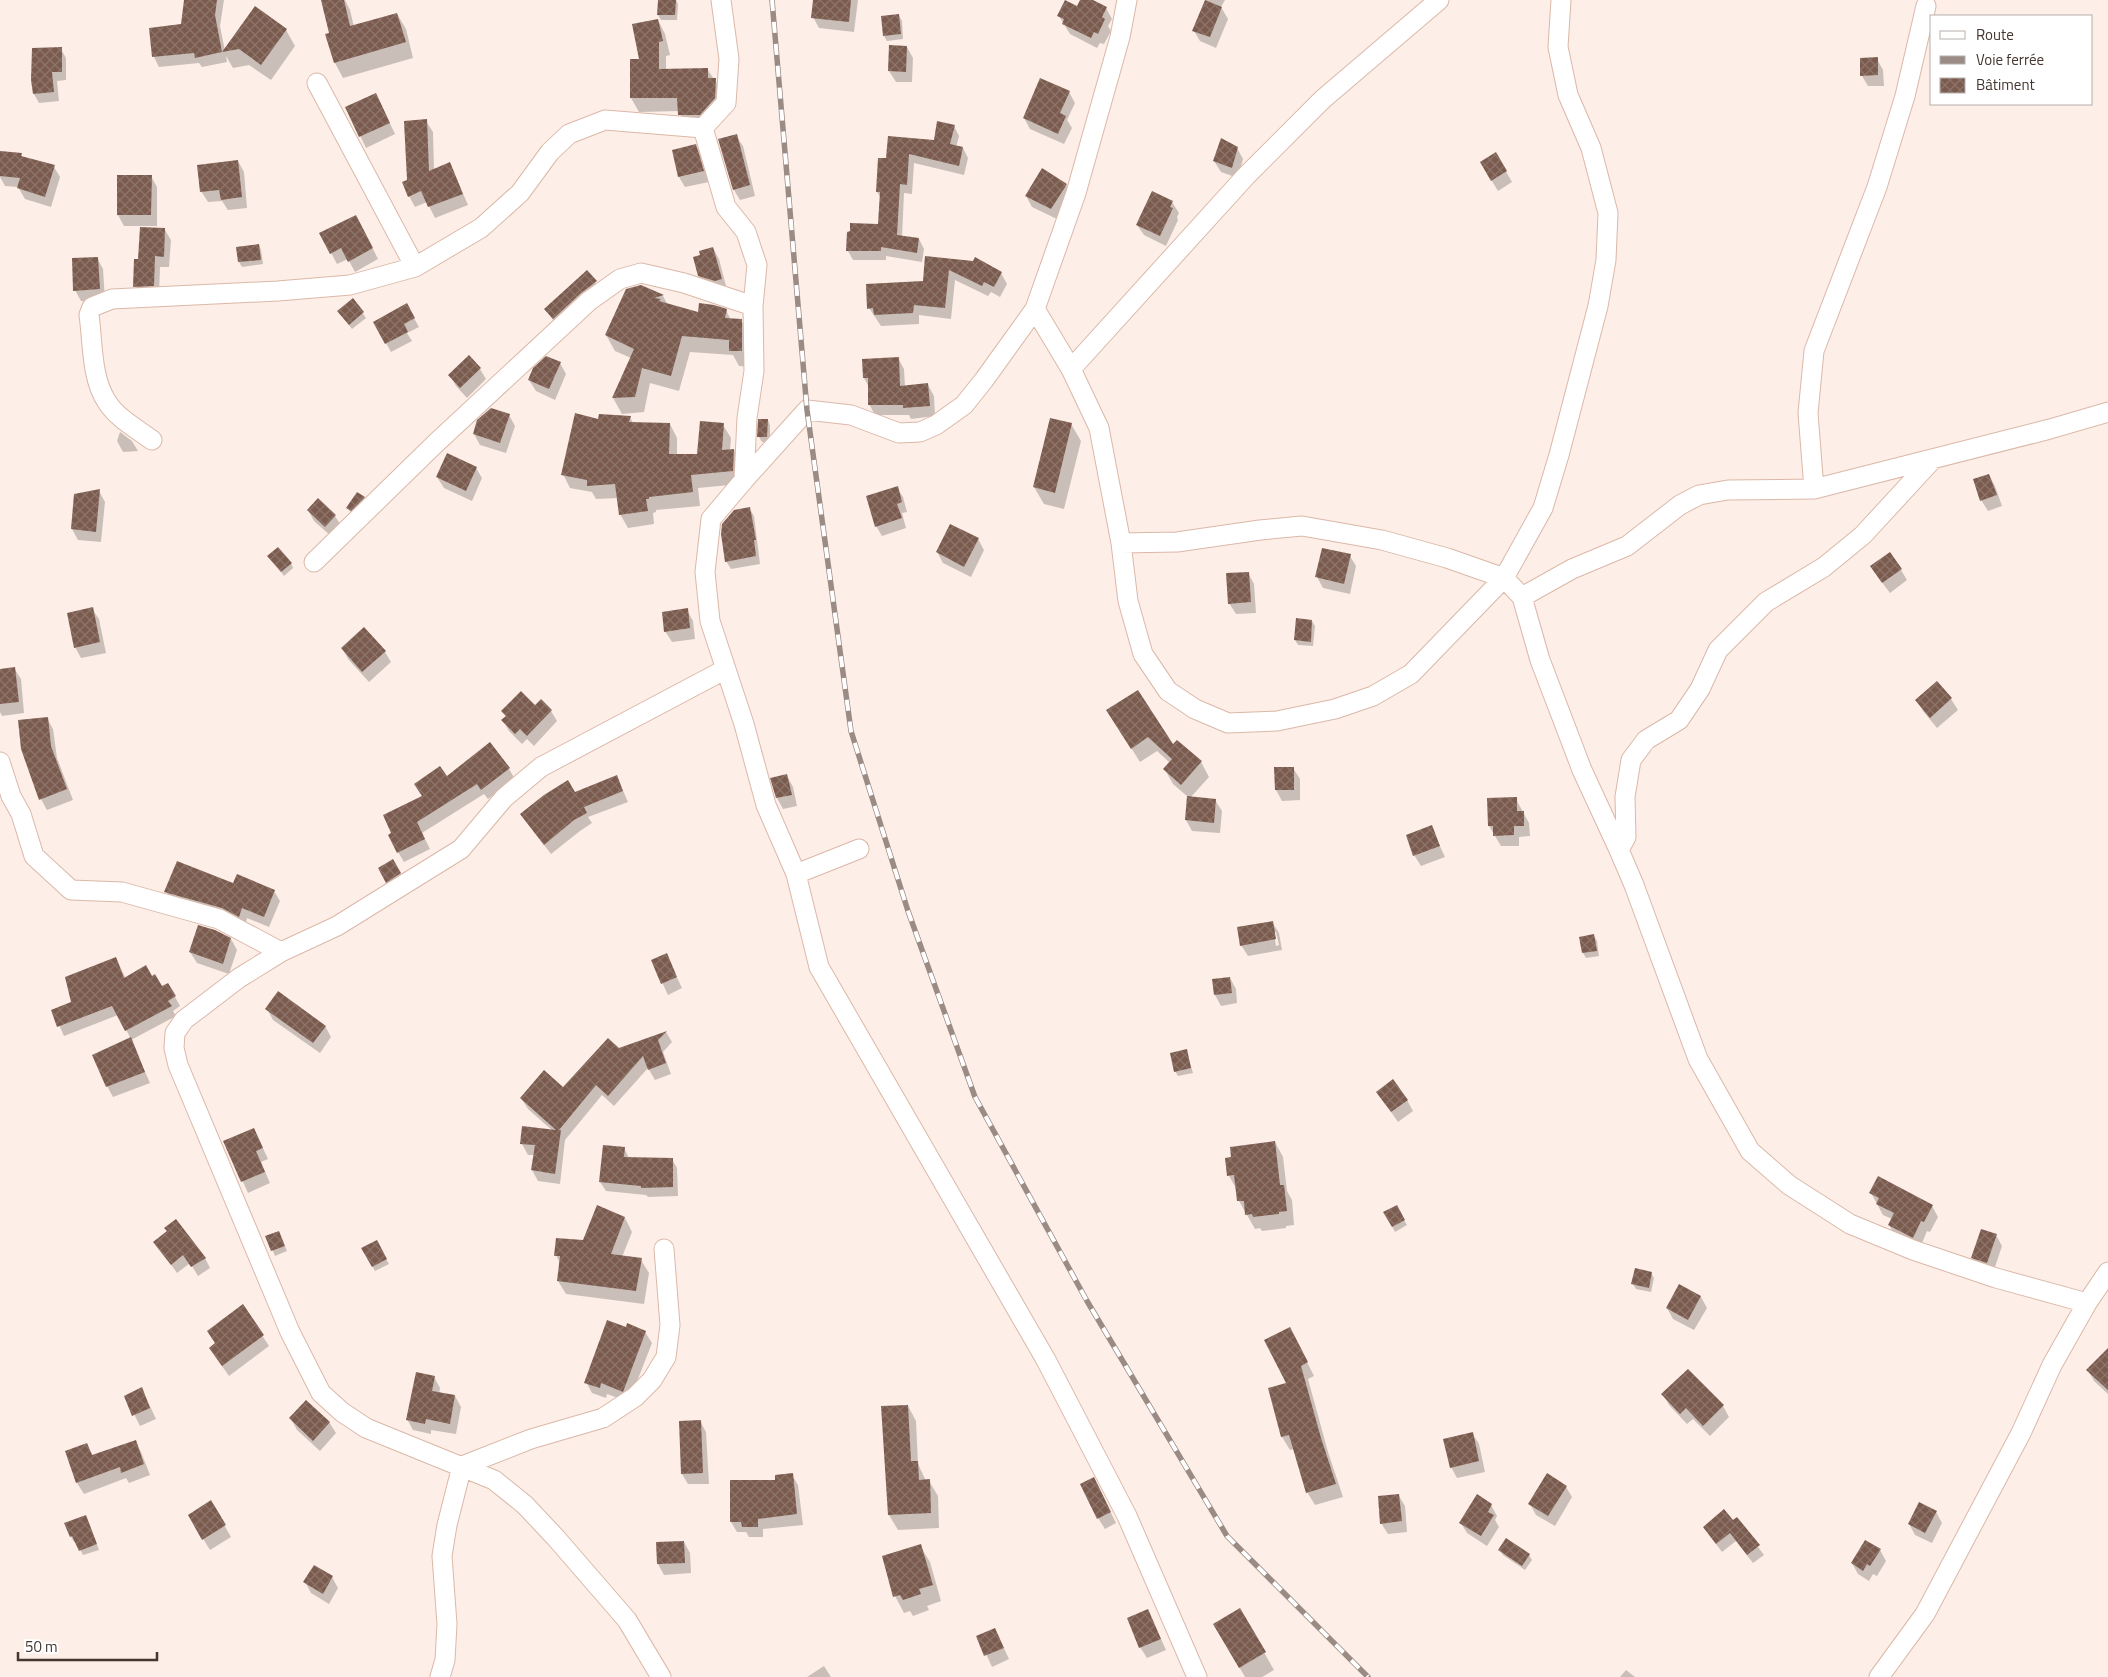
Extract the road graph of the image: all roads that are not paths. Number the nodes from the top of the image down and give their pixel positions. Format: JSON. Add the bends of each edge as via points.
{"nodes":[{"id":1,"x":721,"y":0,"type":"edge"},
{"id":2,"x":1127,"y":0,"type":"edge"},
{"id":3,"x":1438,"y":0,"type":"edge"},
{"id":4,"x":1561,"y":0,"type":"edge"},
{"id":5,"x":1926,"y":6,"type":"dead end"},
{"id":6,"x":317,"y":83,"type":"dead end"},
{"id":7,"x":703,"y":128,"type":"junction"},
{"id":8,"x":415,"y":267,"type":"junction"},
{"id":9,"x":753,"y":306,"type":"junction"},
{"id":10,"x":1035,"y":309,"type":"junction"},
{"id":11,"x":1071,"y":368,"type":"junction"},
{"id":12,"x":2108,"y":412,"type":"edge"},
{"id":13,"x":152,"y":440,"type":"dead end"},
{"id":14,"x":1933,"y":459,"type":"junction"},
{"id":15,"x":744,"y":480,"type":"junction"},
{"id":16,"x":1814,"y":489,"type":"junction"},
{"id":17,"x":1121,"y":543,"type":"junction"},
{"id":18,"x":314,"y":562,"type":"dead end"},
{"id":19,"x":1504,"y":578,"type":"junction"},
{"id":20,"x":1522,"y":597,"type":"junction"},
{"id":21,"x":726,"y":670,"type":"junction"},
{"id":22,"x":0,"y":762,"type":"edge"},
{"id":23,"x":859,"y":849,"type":"dead end"},
{"id":24,"x":1619,"y":850,"type":"junction"},
{"id":25,"x":796,"y":874,"type":"junction"},
{"id":26,"x":281,"y":952,"type":"junction"},
{"id":27,"x":664,"y":1249,"type":"dead end"},
{"id":28,"x":2108,"y":1272,"type":"edge"},
{"id":29,"x":2087,"y":1303,"type":"junction"},
{"id":30,"x":462,"y":1466,"type":"junction"},
{"id":31,"x":440,"y":1677,"type":"edge"},
{"id":32,"x":661,"y":1677,"type":"edge"},
{"id":33,"x":1198,"y":1677,"type":"edge"},
{"id":34,"x":1879,"y":1677,"type":"edge"}],
"edges":[{"from":1,"to":7,"type":"street","via":[[728,60],[726,102]]},
{"from":2,"to":10,"type":"street","via":[[1076,193]]},
{"from":3,"to":11,"type":"street","via":[[1323,100],[1246,176]]},
{"from":4,"to":19,"type":"street","via":[[1558,47],[1568,95],[1591,148],[1608,213],[1606,260],[1598,306],[1543,508]]},
{"from":5,"to":16,"type":"street","via":[[1905,96],[1877,187],[1814,351],[1808,413]]},
{"from":6,"to":8,"type":"street"},
{"from":7,"to":8,"type":"street","via":[[605,120],[569,134],[550,152],[520,193],[481,228]]},
{"from":7,"to":9,"type":"street","via":[[726,207],[746,232],[757,265]]},
{"from":8,"to":13,"type":"street","via":[[350,285],[112,299],[92,307],[89,315],[98,384],[118,414]]},
{"from":9,"to":15,"type":"street","via":[[754,371],[747,418]]},
{"from":9,"to":18,"type":"street","via":[[684,283],[641,273],[620,279],[589,301],[429,449]]},
{"from":10,"to":11,"type":"street"},
{"from":10,"to":15,"type":"street","via":[[964,405],[936,425],[920,432],[899,433],[851,415],[807,410]]},
{"from":11,"to":17,"type":"street","via":[[1099,428]]},
{"from":12,"to":14,"type":"street"},
{"from":14,"to":16,"type":"street"},
{"from":14,"to":24,"type":"street","via":[[1863,535],[1824,567],[1766,602],[1718,650],[1700,688],[1679,720],[1646,740],[1631,760],[1625,796],[1626,836]]},
{"from":15,"to":21,"type":"street","via":[[711,519],[704,572],[710,621]]},
{"from":16,"to":20,"type":"street","via":[[1728,490],[1699,495],[1680,505],[1627,546]]},
{"from":17,"to":19,"type":"street","via":[[1177,542],[1302,526],[1382,540]]},
{"from":17,"to":19,"type":"street","via":[[1128,601],[1143,654],[1168,691],[1195,709],[1228,723],[1277,721],[1335,709],[1373,696],[1411,674]]},
{"from":19,"to":20,"type":"street"},
{"from":20,"to":24,"type":"street","via":[[1540,660],[1578,761]]},
{"from":21,"to":25,"type":"street","via":[[766,805]]},
{"from":21,"to":26,"type":"street","via":[[541,767],[504,798],[461,849],[337,926]]},
{"from":22,"to":26,"type":"street","via":[[34,856],[71,890],[122,892],[219,919]]},
{"from":23,"to":25,"type":"street"},
{"from":24,"to":29,"type":"street","via":[[1698,1060],[1750,1151],[1789,1185],[1850,1224],[1977,1272]]},
{"from":25,"to":33,"type":"street","via":[[819,966],[1046,1360],[1127,1516]]},
{"from":26,"to":30,"type":"street","via":[[239,978],[184,1020],[175,1033],[178,1065],[290,1332],[321,1393],[366,1428]]},
{"from":27,"to":30,"type":"street","via":[[670,1324],[666,1357],[652,1380],[635,1397],[603,1418]]},
{"from":28,"to":29,"type":"street"},
{"from":29,"to":34,"type":"street","via":[[1925,1614]]},
{"from":30,"to":31,"type":"street","via":[[442,1556],[447,1624],[445,1660]]},
{"from":30,"to":32,"type":"street","via":[[494,1480],[525,1505],[626,1620]]}]}
